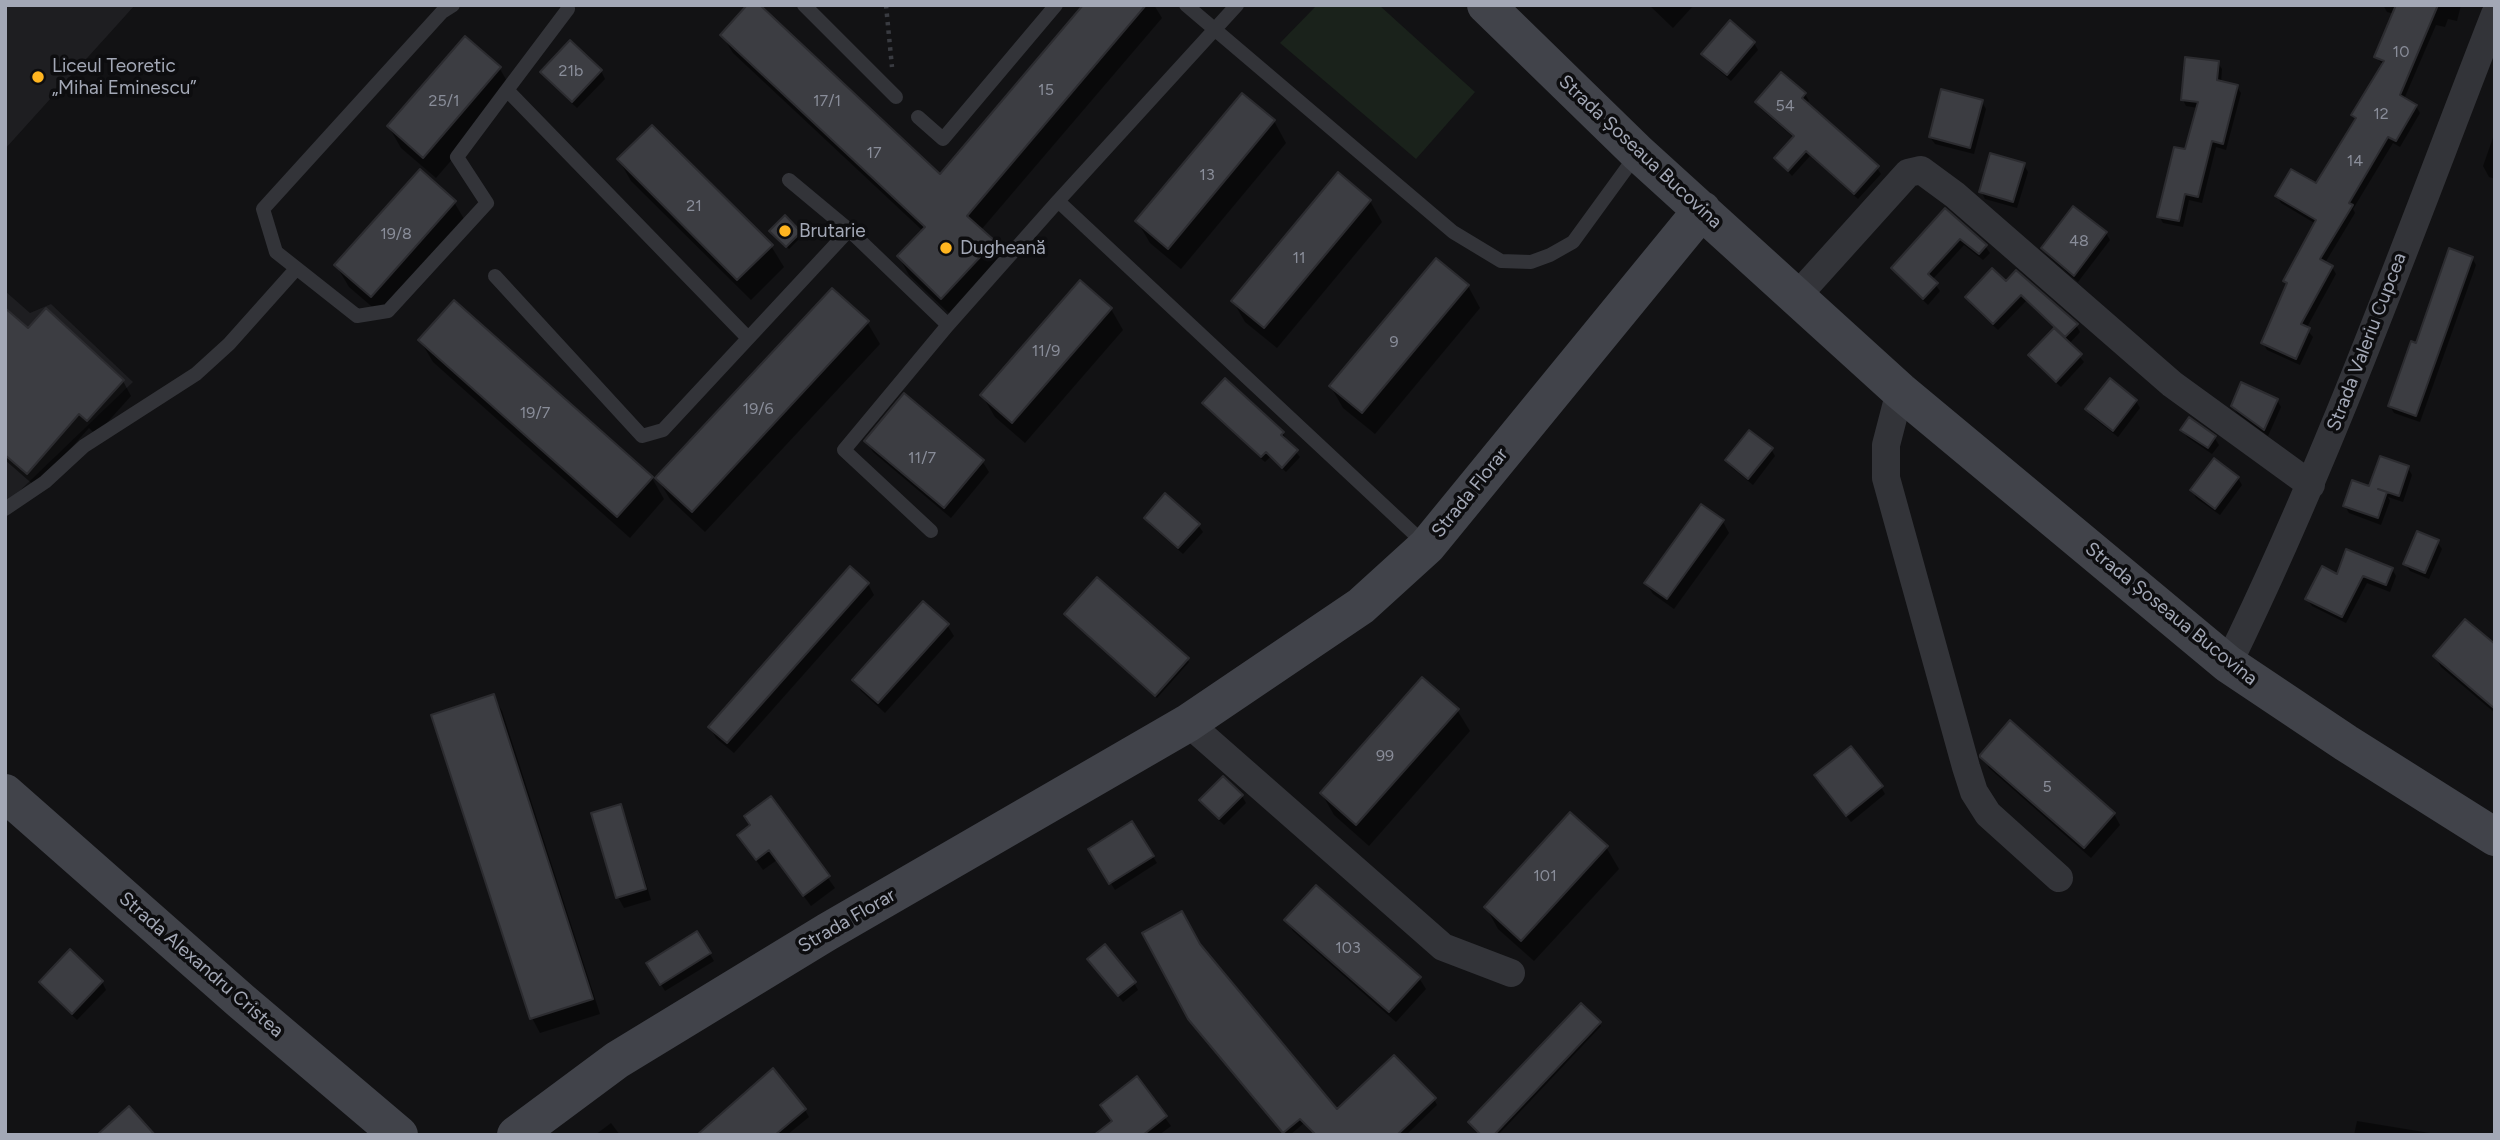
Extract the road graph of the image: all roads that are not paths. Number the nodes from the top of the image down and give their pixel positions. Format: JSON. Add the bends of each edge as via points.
{"nodes":[{"id":1,"x":453,"y":5,"type":"edge"},
{"id":2,"x":567,"y":5,"type":"edge"},
{"id":3,"x":804,"y":5,"type":"edge"},
{"id":4,"x":1056,"y":5,"type":"edge"},
{"id":5,"x":1186,"y":5,"type":"edge"},
{"id":6,"x":1237,"y":5,"type":"edge"},
{"id":7,"x":1486,"y":6,"type":"edge"},
{"id":8,"x":2495,"y":14,"type":"edge"},
{"id":9,"x":1213,"y":30,"type":"junction"},
{"id":10,"x":508,"y":90,"type":"junction"},
{"id":11,"x":892,"y":93,"type":"road end"},
{"id":12,"x":918,"y":117,"type":"dead end"},
{"id":13,"x":1638,"y":153,"type":"junction"},
{"id":14,"x":789,"y":180,"type":"dead end"},
{"id":15,"x":1058,"y":201,"type":"junction"},
{"id":16,"x":1702,"y":210,"type":"junction"},
{"id":17,"x":849,"y":230,"type":"junction"},
{"id":18,"x":296,"y":269,"type":"junction"},
{"id":19,"x":495,"y":276,"type":"dead end"},
{"id":20,"x":1797,"y":296,"type":"junction"},
{"id":21,"x":948,"y":325,"type":"junction"},
{"id":22,"x":747,"y":337,"type":"junction"},
{"id":23,"x":1900,"y":391,"type":"junction"},
{"id":24,"x":2311,"y":485,"type":"junction"},
{"id":25,"x":5,"y":509,"type":"edge"},
{"id":26,"x":931,"y":531,"type":"dead end"},
{"id":27,"x":1427,"y":546,"type":"junction"},
{"id":28,"x":2228,"y":664,"type":"junction"},
{"id":29,"x":1188,"y":723,"type":"junction"},
{"id":30,"x":5,"y":793,"type":"edge"},
{"id":31,"x":2495,"y":837,"type":"edge"},
{"id":32,"x":2059,"y":878,"type":"dead end"},
{"id":33,"x":1511,"y":973,"type":"dead end"},
{"id":34,"x":399,"y":1135,"type":"edge"},
{"id":35,"x":516,"y":1135,"type":"edge"}],
"edges":[{"from":1,"to":18,"type":"lane","via":[[263,209],[276,252]]},
{"from":2,"to":10,"type":"lane"},
{"from":3,"to":11,"type":"lane"},
{"from":4,"to":12,"type":"lane","via":[[943,139]]},
{"from":5,"to":9,"type":"lane"},
{"from":6,"to":9,"type":"lane"},
{"from":7,"to":13,"type":"street","name":"Strada Șoseaua Bucovina"},
{"from":8,"to":24,"type":"street","name":"Strada Valeriu Cupcea"},
{"from":9,"to":13,"type":"lane","via":[[1453,232],[1501,261],[1531,262],[1573,242]]},
{"from":9,"to":15,"type":"lane"},
{"from":10,"to":18,"type":"lane","via":[[457,157],[487,203],[388,311],[357,316]]},
{"from":10,"to":22,"type":"lane"},
{"from":13,"to":16,"type":"street","name":"Strada Șoseaua Bucovina"},
{"from":14,"to":17,"type":"lane"},
{"from":15,"to":21,"type":"lane"},
{"from":15,"to":27,"type":"lane"},
{"from":16,"to":20,"type":"street","name":"Strada Șoseaua Bucovina"},
{"from":16,"to":27,"type":"street","name":"Strada Florar"},
{"from":17,"to":21,"type":"lane"},
{"from":17,"to":22,"type":"lane"},
{"from":18,"to":25,"type":"lane","via":[[196,374],[84,446],[45,482]]},
{"from":19,"to":22,"type":"lane","via":[[642,436],[663,430]]},
{"from":20,"to":23,"type":"street","name":"Strada Șoseaua Bucovina"},
{"from":20,"to":24,"type":"street","via":[[1908,173],[1922,170],[2172,384]]},
{"from":21,"to":26,"type":"lane","via":[[844,450]]},
{"from":23,"to":28,"type":"street","name":"Strada Șoseaua Bucovina"},
{"from":23,"to":32,"type":"street","via":[[1886,445],[1886,478],[1974,792],[1988,814]]},
{"from":24,"to":28,"type":"street","name":"Strada Valeriu Cupcea"},
{"from":27,"to":29,"type":"street","name":"Strada Florar","via":[[1361,606]]},
{"from":28,"to":31,"type":"street","name":"Strada Șoseaua Bucovina"},
{"from":29,"to":33,"type":"street","via":[[1443,947]]},
{"from":29,"to":35,"type":"street","name":"Strada Florar","via":[[740,984],[617,1060]]},
{"from":30,"to":34,"type":"street","name":"Strada Alexandru Cristea"}]}
